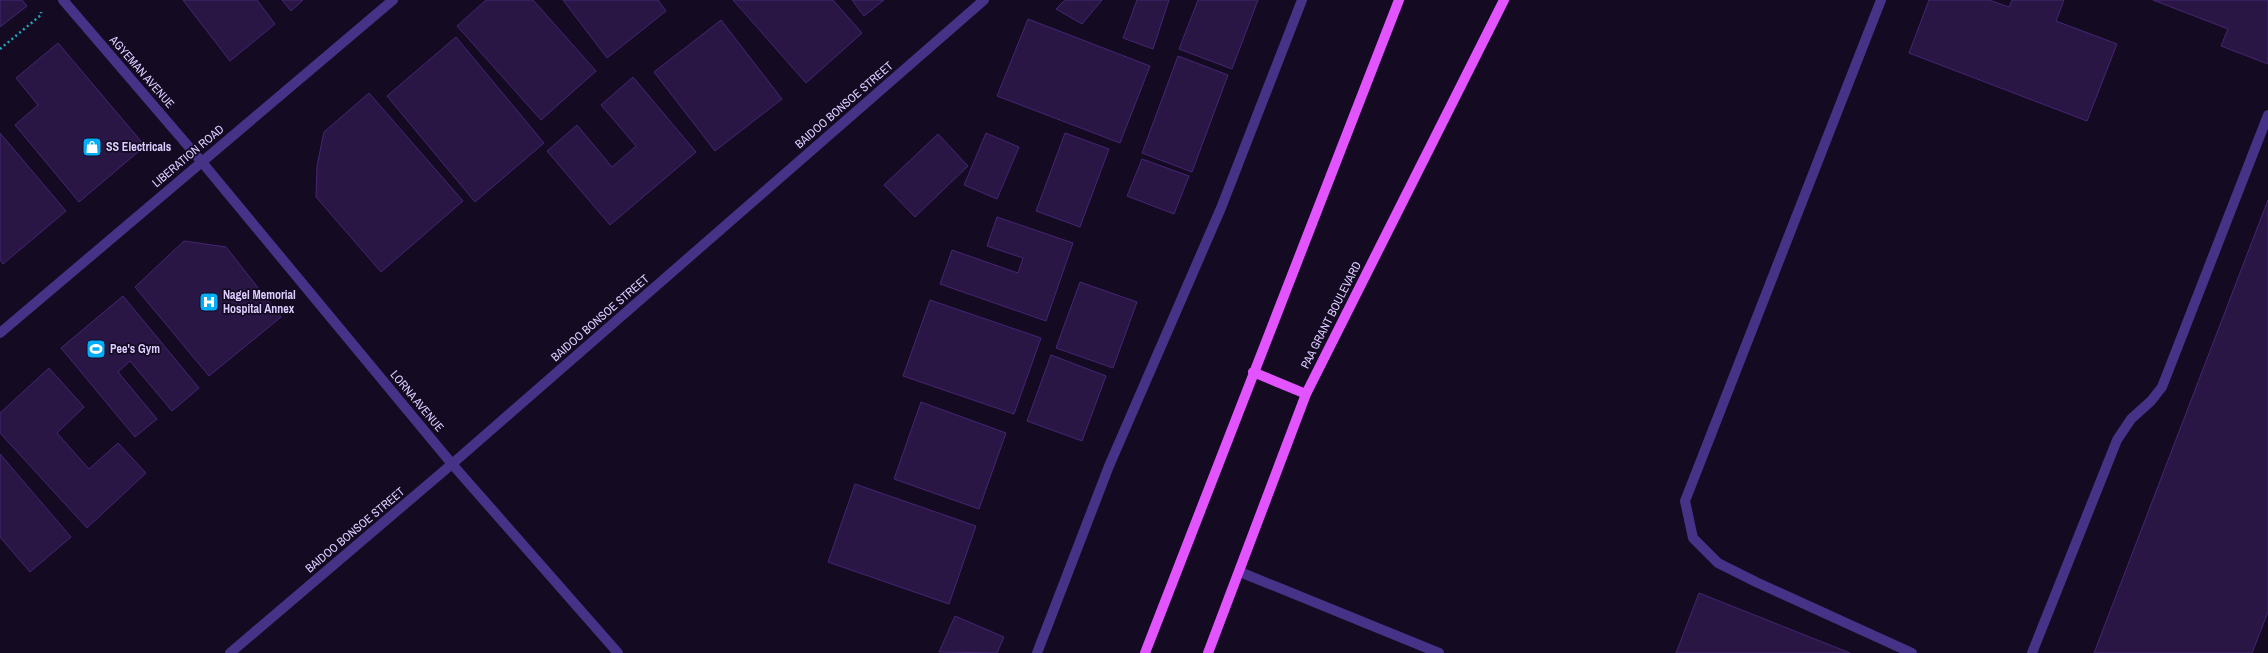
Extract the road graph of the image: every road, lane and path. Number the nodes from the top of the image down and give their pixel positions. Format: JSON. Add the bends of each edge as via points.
{"nodes":[{"id":1,"x":63,"y":0,"type":"edge"},
{"id":2,"x":393,"y":0,"type":"edge"},
{"id":3,"x":984,"y":0,"type":"edge"},
{"id":4,"x":1302,"y":0,"type":"edge"},
{"id":5,"x":1399,"y":0,"type":"edge"},
{"id":6,"x":1504,"y":0,"type":"edge"},
{"id":7,"x":1881,"y":0,"type":"edge"},
{"id":8,"x":40,"y":7,"type":"dead end"},
{"id":9,"x":0,"y":49,"type":"edge"},
{"id":10,"x":2268,"y":115,"type":"edge"},
{"id":11,"x":201,"y":161,"type":"junction"},
{"id":12,"x":0,"y":333,"type":"edge"},
{"id":13,"x":1253,"y":372,"type":"junction"},
{"id":14,"x":1306,"y":394,"type":"junction"},
{"id":15,"x":452,"y":464,"type":"junction"},
{"id":16,"x":1240,"y":572,"type":"junction"},
{"id":17,"x":230,"y":653,"type":"edge"},
{"id":18,"x":618,"y":653,"type":"edge"},
{"id":19,"x":1037,"y":653,"type":"edge"},
{"id":20,"x":1146,"y":653,"type":"edge"},
{"id":21,"x":1208,"y":653,"type":"edge"},
{"id":22,"x":1439,"y":653,"type":"edge"},
{"id":23,"x":1912,"y":653,"type":"edge"},
{"id":24,"x":2032,"y":653,"type":"edge"}],
"edges":[{"from":1,"to":11,"type":"street","name":"AGYEMAN AVENUE"},
{"from":2,"to":11,"type":"street","name":"LIBERATION ROAD"},
{"from":3,"to":15,"type":"street","name":"BAIDOO BONSOE STREET"},
{"from":4,"to":19,"type":"street","via":[[1221,208],[1109,466]]},
{"from":5,"to":13,"type":"main road"},
{"from":6,"to":14,"type":"main road","name":"PAA GRANT BOULEVARD"},
{"from":7,"to":23,"type":"street","via":[[1686,501],[1693,538],[1718,563]]},
{"from":8,"to":9,"type":"path","via":[[41,14]]},
{"from":10,"to":24,"type":"street","via":[[2162,387],[2131,419],[2117,440]]},
{"from":11,"to":12,"type":"street","name":"LIBERATION ROAD"},
{"from":11,"to":15,"type":"street","name":"LORNA AVENUE"},
{"from":13,"to":14,"type":"main road"},
{"from":13,"to":20,"type":"main road"},
{"from":14,"to":16,"type":"main road","name":"PAA GRANT BOULEVARD"},
{"from":15,"to":17,"type":"street","name":"BAIDOO BONSOE STREET"},
{"from":15,"to":18,"type":"street","name":"LORNA AVENUE"},
{"from":16,"to":21,"type":"main road","name":"PAA GRANT BOULEVARD"},
{"from":16,"to":22,"type":"street"}]}
